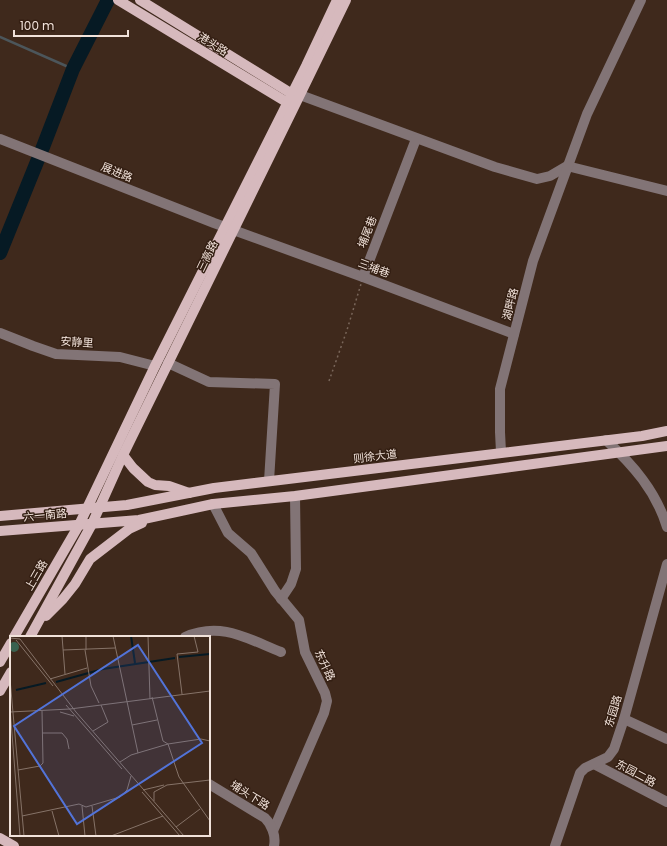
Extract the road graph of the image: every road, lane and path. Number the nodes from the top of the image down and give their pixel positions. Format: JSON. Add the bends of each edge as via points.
{"nodes":[{"id":1,"x":119,"y":0,"type":"edge"},
{"id":2,"x":140,"y":0,"type":"edge"},
{"id":3,"x":337,"y":0,"type":"edge"},
{"id":4,"x":346,"y":0,"type":"edge"},
{"id":5,"x":641,"y":0,"type":"edge"},
{"id":6,"x":296,"y":94,"type":"junction"},
{"id":7,"x":290,"y":105,"type":"junction"},
{"id":8,"x":0,"y":139,"type":"edge"},
{"id":9,"x":416,"y":139,"type":"junction"},
{"id":10,"x":567,"y":166,"type":"junction"},
{"id":11,"x":667,"y":191,"type":"edge"},
{"id":12,"x":230,"y":229,"type":"junction"},
{"id":13,"x":363,"y":277,"type":"junction"},
{"id":14,"x":0,"y":333,"type":"edge"},
{"id":15,"x":514,"y":334,"type":"junction"},
{"id":16,"x":168,"y":363,"type":"junction"},
{"id":17,"x":155,"y":366,"type":"junction"},
{"id":18,"x":329,"y":381,"type":"dead end"},
{"id":19,"x":667,"y":432,"type":"edge"},
{"id":20,"x":606,"y":440,"type":"junction"},
{"id":21,"x":667,"y":446,"type":"edge"},
{"id":22,"x":501,"y":452,"type":"junction"},
{"id":23,"x":620,"y":453,"type":"junction"},
{"id":24,"x":123,"y":455,"type":"junction"},
{"id":25,"x":269,"y":481,"type":"junction"},
{"id":26,"x":189,"y":493,"type":"junction"},
{"id":27,"x":294,"y":496,"type":"junction"},
{"id":28,"x":214,"y":504,"type":"junction"},
{"id":29,"x":101,"y":506,"type":"junction"},
{"id":30,"x":87,"y":508,"type":"junction"},
{"id":31,"x":185,"y":510,"type":"junction"},
{"id":32,"x":0,"y":516,"type":"edge"},
{"id":33,"x":79,"y":524,"type":"junction"},
{"id":34,"x":92,"y":524,"type":"junction"},
{"id":35,"x":667,"y":527,"type":"edge"},
{"id":36,"x":0,"y":531,"type":"edge"},
{"id":37,"x":667,"y":564,"type":"edge"},
{"id":38,"x":281,"y":599,"type":"junction"},
{"id":39,"x":37,"y":624,"type":"junction"},
{"id":40,"x":15,"y":636,"type":"edge"},
{"id":41,"x":31,"y":636,"type":"edge"},
{"id":42,"x":188,"y":636,"type":"edge"},
{"id":43,"x":10,"y":645,"type":"edge"},
{"id":44,"x":281,"y":652,"type":"dead end"},
{"id":45,"x":0,"y":662,"type":"edge"},
{"id":46,"x":10,"y":674,"type":"edge"},
{"id":47,"x":0,"y":691,"type":"edge"},
{"id":48,"x":624,"y":719,"type":"junction"},
{"id":49,"x":667,"y":739,"type":"edge"},
{"id":50,"x":594,"y":764,"type":"junction"},
{"id":51,"x":210,"y":785,"type":"edge"},
{"id":52,"x":667,"y":802,"type":"edge"},
{"id":53,"x":273,"y":831,"type":"junction"},
{"id":54,"x":0,"y":838,"type":"edge"},
{"id":55,"x":14,"y":846,"type":"edge"},
{"id":56,"x":274,"y":846,"type":"edge"},
{"id":57,"x":555,"y":846,"type":"edge"}],
"edges":[{"from":1,"to":7,"type":"main road","name":"港头路"},
{"from":2,"to":6,"type":"main road","name":"港头路"},
{"from":3,"to":6,"type":"main road","name":"三高路","via":[[306,66]]},
{"from":4,"to":6,"type":"main road","name":"三高路"},
{"from":5,"to":10,"type":"street","name":"湖畔路","via":[[586,114]]},
{"from":6,"to":7,"type":"main road","name":"三高路"},
{"from":6,"to":9,"type":"street"},
{"from":7,"to":12,"type":"main road","name":"三高路"},
{"from":8,"to":12,"type":"street","name":"展进路"},
{"from":9,"to":10,"type":"street","via":[[538,179],[550,176]]},
{"from":9,"to":13,"type":"street","name":"埔尾巷"},
{"from":10,"to":11,"type":"street"},
{"from":10,"to":15,"type":"street","name":"湖畔路","via":[[533,261]]},
{"from":12,"to":13,"type":"street","name":"三埔巷"},
{"from":12,"to":16,"type":"main road","name":"三高路"},
{"from":12,"to":17,"type":"main road","name":"三高路"},
{"from":13,"to":15,"type":"street","name":"三埔巷"},
{"from":13,"to":18,"type":"path"},
{"from":14,"to":17,"type":"street","name":"安静里","via":[[56,354],[120,357]]},
{"from":15,"to":22,"type":"street","name":"湖畔路","via":[[500,395]]},
{"from":16,"to":24,"type":"main road","name":"三高路"},
{"from":16,"to":25,"type":"street","via":[[210,382],[275,384]]},
{"from":17,"to":30,"type":"main road","name":"三高路"},
{"from":19,"to":20,"type":"main road","name":"则徐大道"},
{"from":20,"to":22,"type":"main road","name":"则徐大道"},
{"from":20,"to":23,"type":"street"},
{"from":21,"to":23,"type":"main road"},
{"from":22,"to":25,"type":"main road","name":"则徐大道"},
{"from":23,"to":27,"type":"main road"},
{"from":23,"to":35,"type":"street","via":[[657,500]]},
{"from":24,"to":26,"type":"main road","via":[[148,482]]},
{"from":24,"to":29,"type":"main road","name":"三高路"},
{"from":25,"to":26,"type":"main road","name":"则徐大道"},
{"from":26,"to":29,"type":"main road","name":"则徐大道","via":[[127,505]]},
{"from":27,"to":28,"type":"main road"},
{"from":27,"to":38,"type":"street","via":[[296,569],[291,584]]},
{"from":28,"to":31,"type":"main road"},
{"from":28,"to":38,"type":"street","name":"东升路","via":[[228,533],[251,553]]},
{"from":29,"to":30,"type":"main road","name":"则徐大道"},
{"from":29,"to":34,"type":"main road","name":"三高路"},
{"from":30,"to":32,"type":"main road","name":"则徐大道"},
{"from":30,"to":33,"type":"main road","name":"上三路"},
{"from":31,"to":34,"type":"main road","via":[[139,520]]},
{"from":31,"to":39,"type":"main road","via":[[134,526],[97,554],[63,598]]},
{"from":33,"to":34,"type":"main road","name":"六一南路"},
{"from":33,"to":36,"type":"main road","name":"六一南路"},
{"from":33,"to":40,"type":"main road","name":"上三路"},
{"from":34,"to":39,"type":"main road"},
{"from":37,"to":48,"type":"street","name":"东园路"},
{"from":38,"to":53,"type":"street","name":"东升路","via":[[300,620],[305,652],[327,701]]},
{"from":39,"to":41,"type":"main road"},
{"from":42,"to":44,"type":"street","via":[[203,631],[226,631]]},
{"from":43,"to":45,"type":"main road"},
{"from":46,"to":47,"type":"main road"},
{"from":48,"to":49,"type":"street"},
{"from":48,"to":50,"type":"street","name":"东园路","via":[[612,753]]},
{"from":50,"to":52,"type":"street","name":"东园二路"},
{"from":50,"to":57,"type":"street","name":"东园路","via":[[585,768],[578,777]]},
{"from":51,"to":53,"type":"street","name":"埔头下路","via":[[265,818]]},
{"from":53,"to":56,"type":"street"},
{"from":54,"to":55,"type":"main road"}]}
